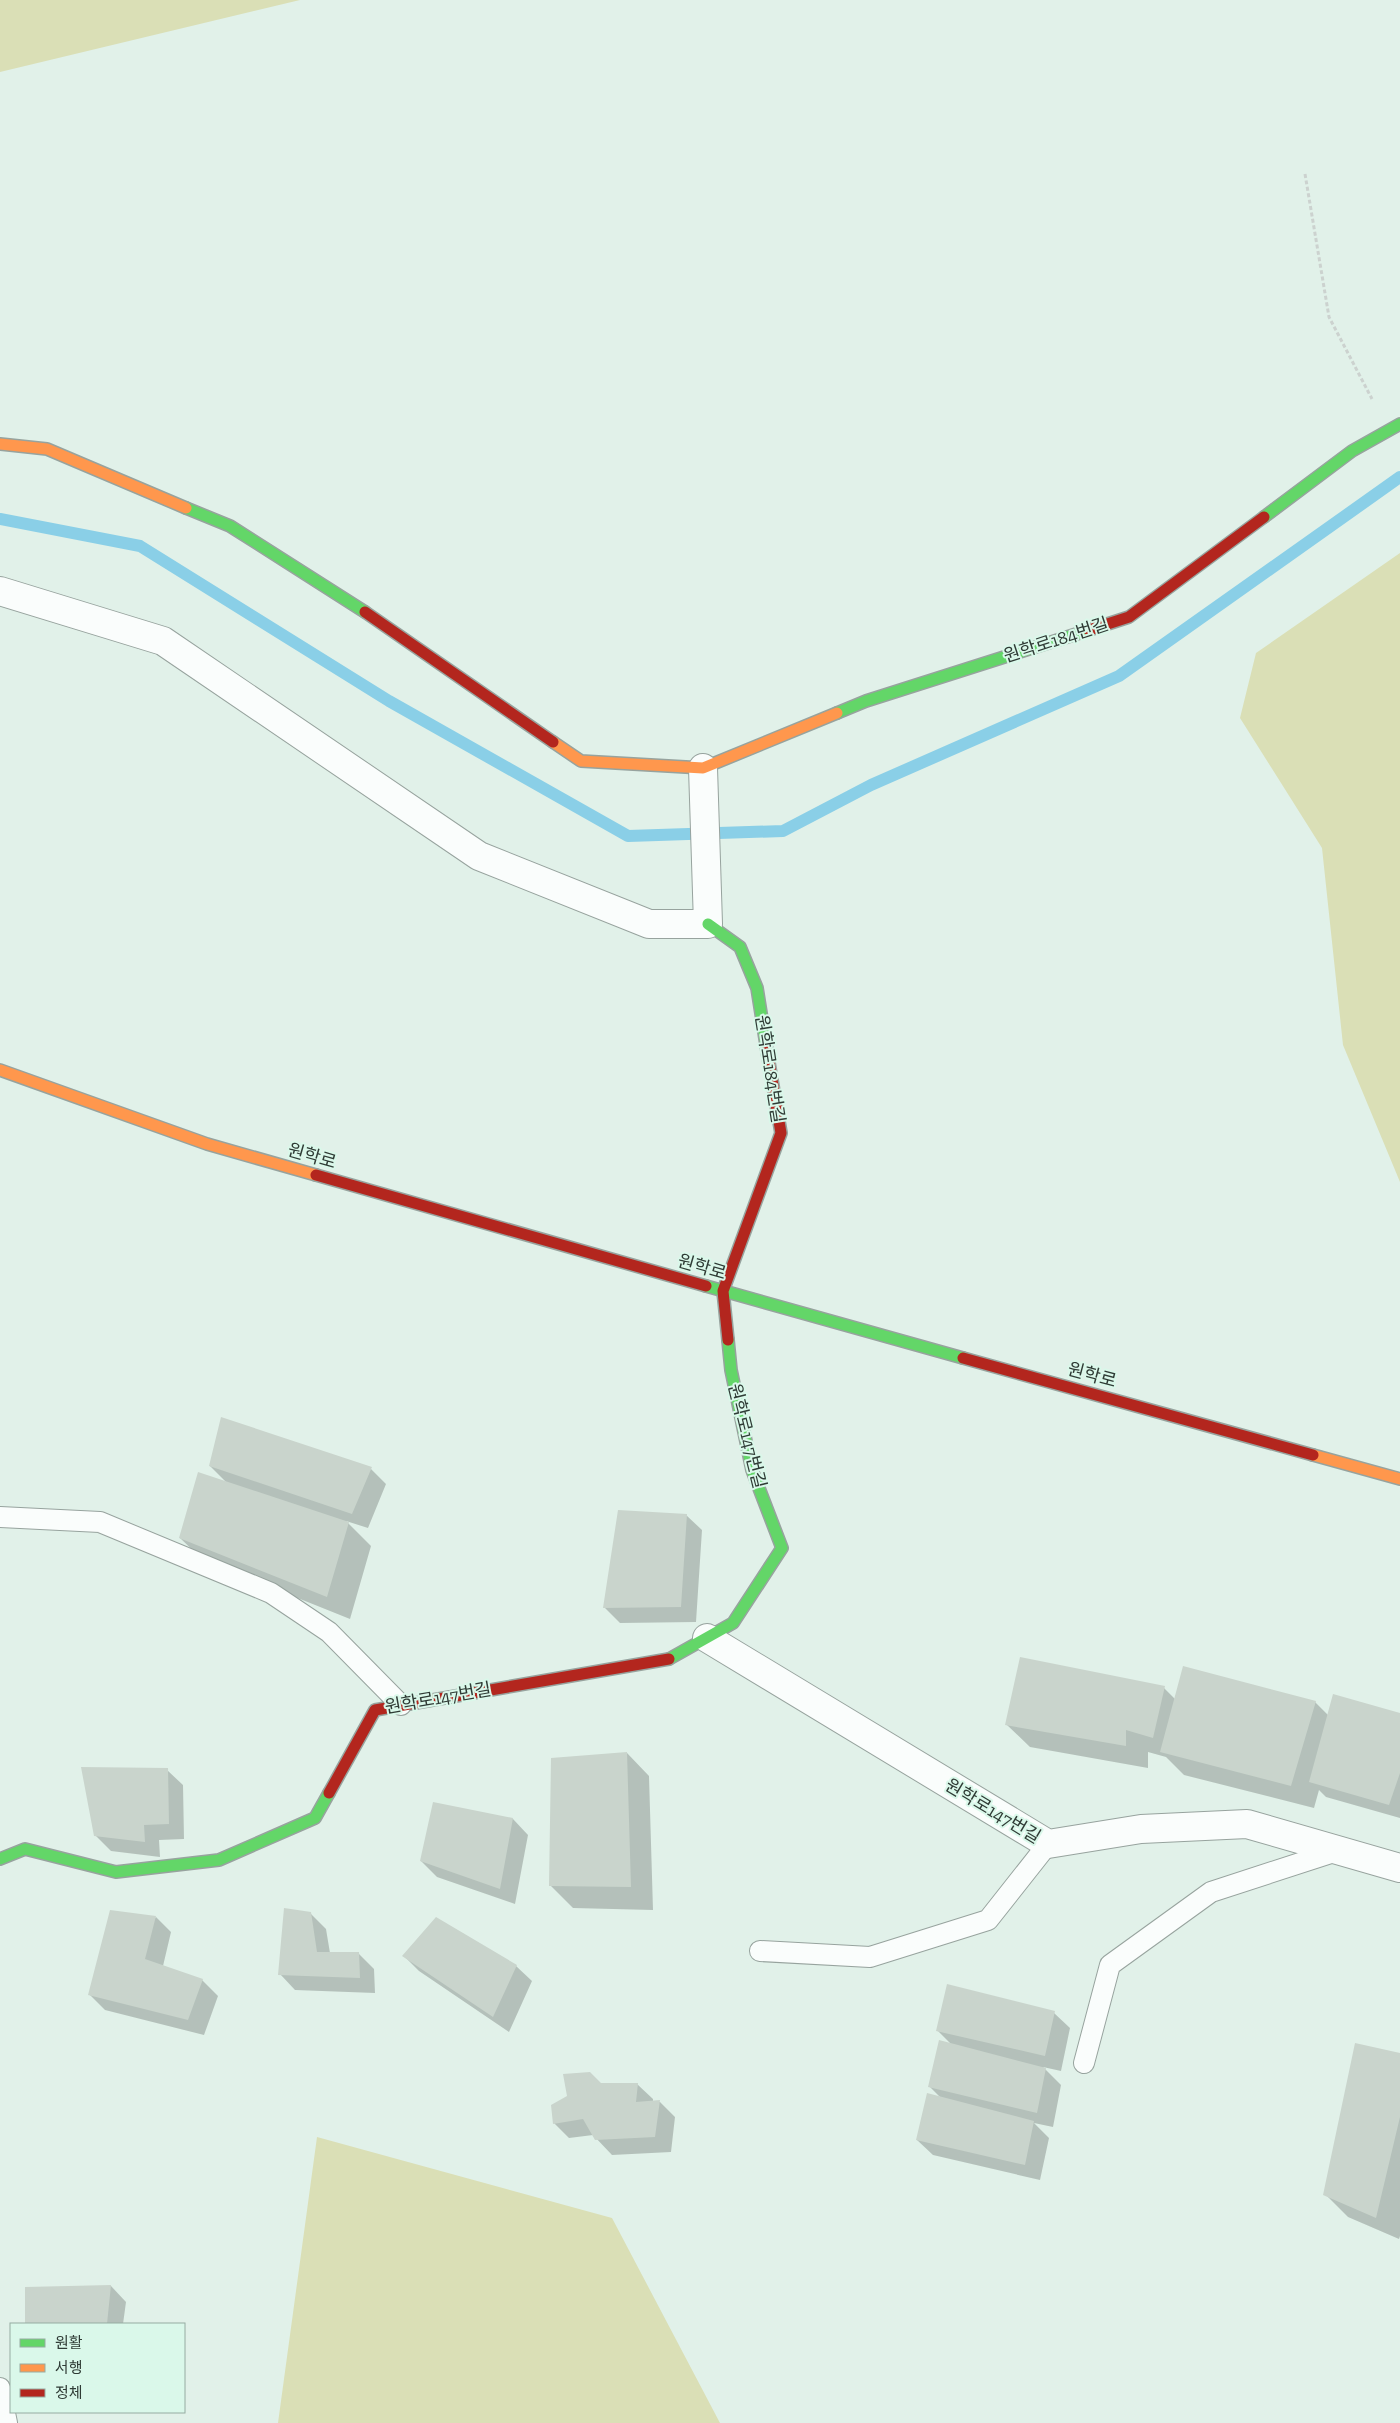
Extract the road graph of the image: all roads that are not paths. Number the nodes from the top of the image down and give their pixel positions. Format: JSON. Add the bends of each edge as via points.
{"nodes":[{"id":1,"x":1400,"y":424,"type":"edge"},
{"id":2,"x":0,"y":444,"type":"edge"},
{"id":3,"x":0,"y":591,"type":"edge"},
{"id":4,"x":703,"y":768,"type":"junction"},
{"id":5,"x":708,"y":924,"type":"junction"},
{"id":6,"x":0,"y":1070,"type":"edge"},
{"id":7,"x":723,"y":1291,"type":"junction"},
{"id":8,"x":1400,"y":1479,"type":"edge"},
{"id":9,"x":0,"y":1517,"type":"edge"},
{"id":10,"x":707,"y":1638,"type":"junction"},
{"id":11,"x":401,"y":1705,"type":"junction"},
{"id":12,"x":1048,"y":1844,"type":"junction"},
{"id":13,"x":1340,"y":1850,"type":"junction"},
{"id":14,"x":0,"y":1860,"type":"edge"},
{"id":15,"x":1400,"y":1868,"type":"edge"},
{"id":16,"x":760,"y":1951,"type":"dead end"},
{"id":17,"x":1084,"y":2063,"type":"dead end"},
{"id":18,"x":0,"y":2388,"type":"edge"},
{"id":19,"x":7,"y":2423,"type":"edge"}],
"edges":[{"from":1,"to":4,"type":"street","name":"원학로184번길","via":[[1352,450],[1129,617],[866,701]]},
{"from":2,"to":4,"type":"street","via":[[47,449],[230,526],[372,616],[581,761]]},
{"from":3,"to":5,"type":"street","via":[[163,640],[479,856],[649,924]]},
{"from":4,"to":5,"type":"street"},
{"from":5,"to":7,"type":"street","name":"원학로184번길","via":[[740,947],[756,988],[780,1133]]},
{"from":6,"to":7,"type":"street","name":"원학로","via":[[207,1144]]},
{"from":7,"to":8,"type":"street","name":"원학로"},
{"from":7,"to":10,"type":"street","name":"원학로147번길","via":[[731,1370],[752,1470],[782,1548],[733,1623]]},
{"from":9,"to":11,"type":"lane","via":[[100,1522],[271,1593],[329,1632]]},
{"from":10,"to":11,"type":"street","name":"원학로147번길","via":[[670,1659]]},
{"from":10,"to":12,"type":"street","name":"원학로147번길"},
{"from":11,"to":14,"type":"street","name":"원학로147번길","via":[[375,1710],[315,1818],[219,1860],[116,1872],[25,1849]]},
{"from":12,"to":13,"type":"street","name":"원학로147번길","via":[[1141,1829],[1247,1824]]},
{"from":12,"to":16,"type":"lane","via":[[988,1920],[870,1957]]},
{"from":13,"to":15,"type":"street","name":"원학로147번길"},
{"from":13,"to":17,"type":"lane","via":[[1211,1892],[1110,1965]]},
{"from":18,"to":19,"type":"lane"}]}
